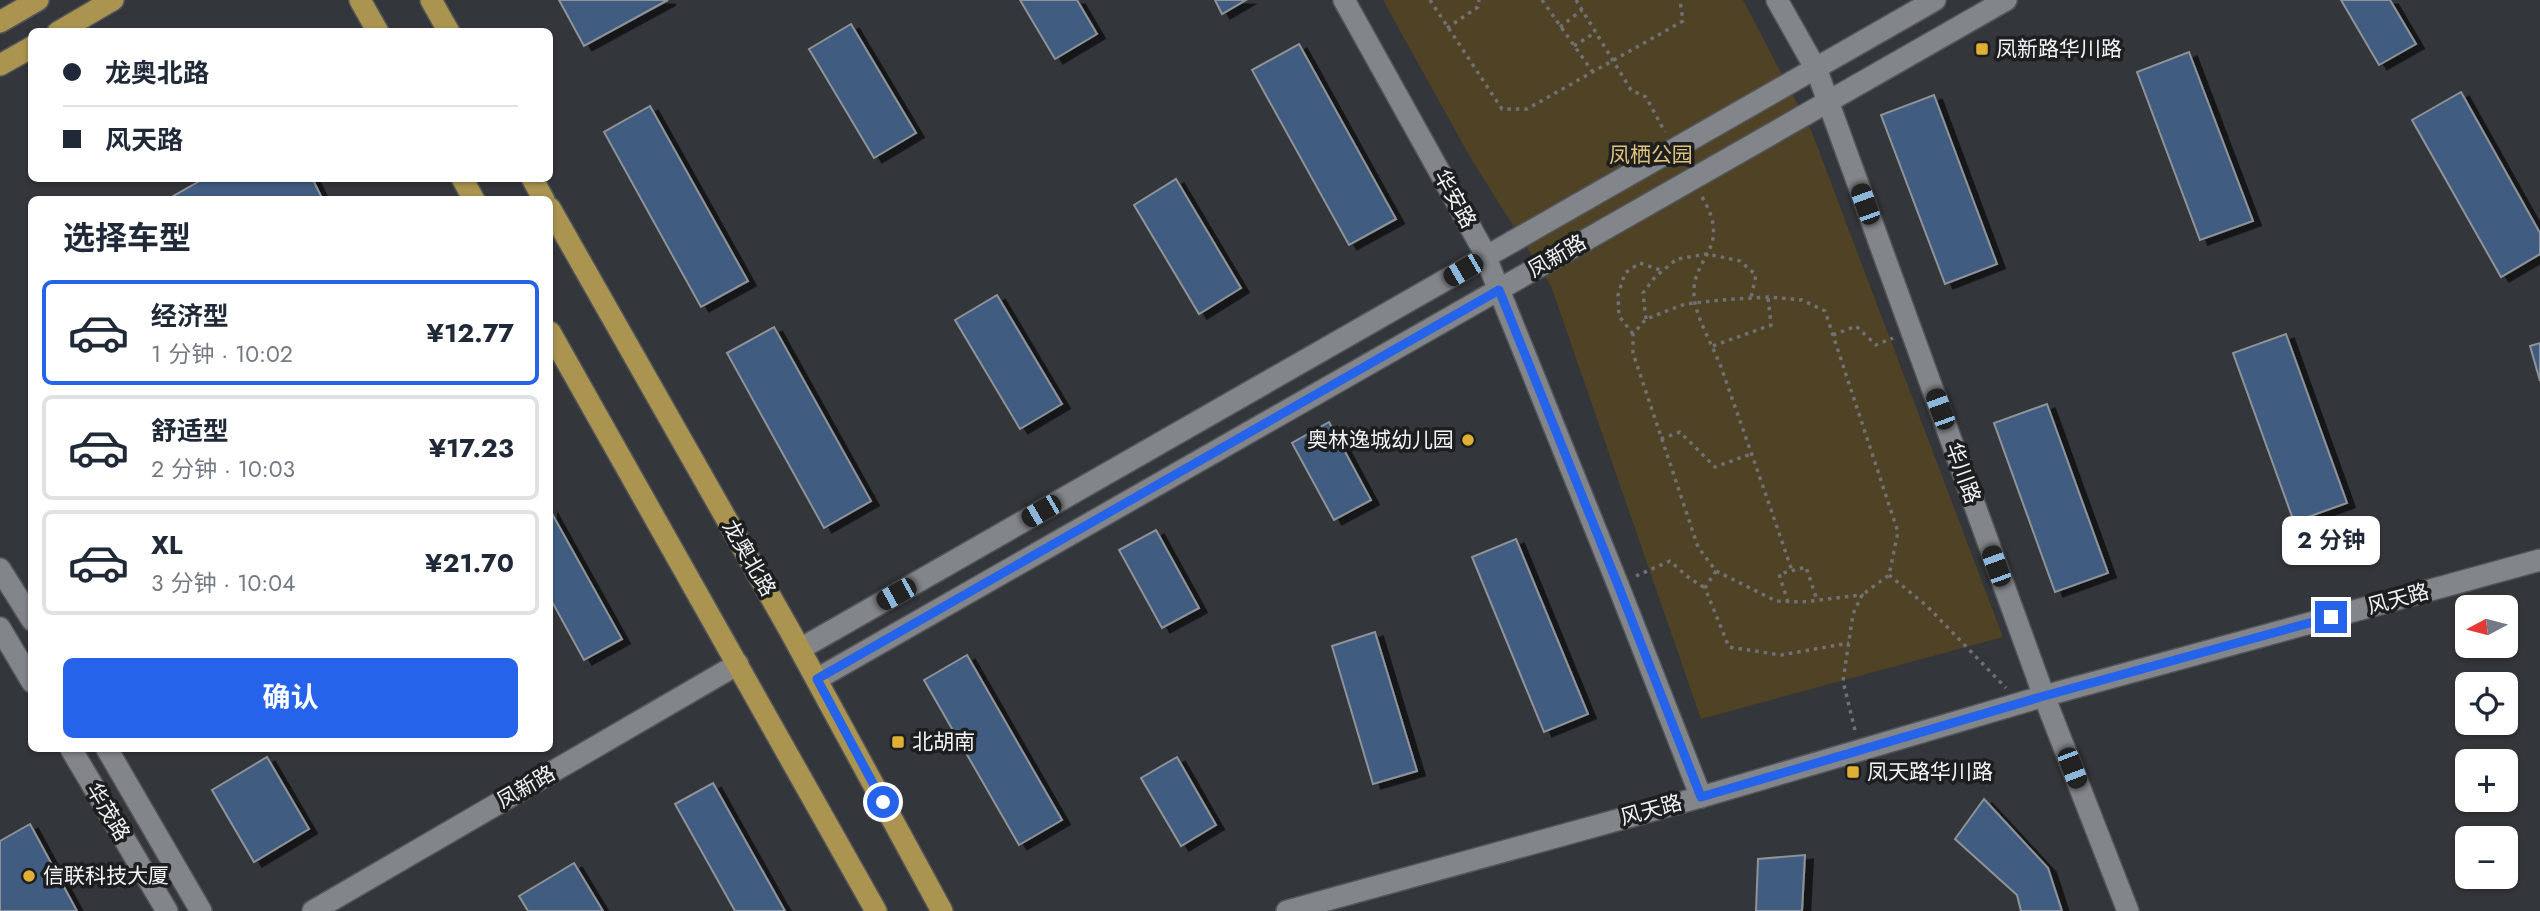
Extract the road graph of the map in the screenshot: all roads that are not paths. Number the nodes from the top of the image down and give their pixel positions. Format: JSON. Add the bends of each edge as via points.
{"nodes":[{"id":1,"x":38,"y":0,"type":"edge"},
{"id":2,"x":113,"y":0,"type":"edge"},
{"id":3,"x":360,"y":0,"type":"edge"},
{"id":4,"x":431,"y":0,"type":"edge"},
{"id":5,"x":1344,"y":0,"type":"edge"},
{"id":6,"x":1777,"y":0,"type":"edge"},
{"id":7,"x":1936,"y":0,"type":"edge"},
{"id":8,"x":2006,"y":0,"type":"edge"},
{"id":9,"x":0,"y":22,"type":"edge"},
{"id":10,"x":65,"y":28,"type":"edge"},
{"id":11,"x":376,"y":28,"type":"edge"},
{"id":12,"x":447,"y":28,"type":"edge"},
{"id":13,"x":28,"y":49,"type":"edge"},
{"id":14,"x":0,"y":65,"type":"edge"},
{"id":15,"x":1816,"y":68,"type":"junction"},
{"id":16,"x":1828,"y":102,"type":"junction"},
{"id":17,"x":553,"y":213,"type":"edge"},
{"id":18,"x":1486,"y":257,"type":"junction"},
{"id":19,"x":1499,"y":290,"type":"junction"},
{"id":20,"x":553,"y":341,"type":"edge"},
{"id":21,"x":2540,"y":560,"type":"edge"},
{"id":22,"x":0,"y":569,"type":"edge"},
{"id":23,"x":28,"y":614,"type":"edge"},
{"id":24,"x":0,"y":628,"type":"edge"},
{"id":25,"x":800,"y":649,"type":"junction"},
{"id":26,"x":738,"y":664,"type":"junction"},
{"id":27,"x":28,"y":675,"type":"edge"},
{"id":28,"x":817,"y":679,"type":"junction"},
{"id":29,"x":2044,"y":696,"type":"junction"},
{"id":30,"x":73,"y":752,"type":"edge"},
{"id":31,"x":109,"y":752,"type":"edge"},
{"id":32,"x":1701,"y":797,"type":"junction"},
{"id":33,"x":167,"y":911,"type":"edge"},
{"id":34,"x":201,"y":911,"type":"edge"},
{"id":35,"x":313,"y":911,"type":"edge"},
{"id":36,"x":876,"y":911,"type":"edge"},
{"id":37,"x":942,"y":911,"type":"edge"},
{"id":38,"x":1287,"y":911,"type":"edge"},
{"id":39,"x":2128,"y":911,"type":"edge"}],
"edges":[{"from":1,"to":9,"type":"main road"},
{"from":2,"to":10,"type":"main road"},
{"from":3,"to":11,"type":"main road"},
{"from":4,"to":12,"type":"main road"},
{"from":5,"to":18,"type":"street","name":"华安路"},
{"from":6,"to":15,"type":"street","name":"华川路"},
{"from":7,"to":15,"type":"street"},
{"from":8,"to":16,"type":"street","name":"凤新路"},
{"from":13,"to":14,"type":"main road"},
{"from":15,"to":16,"type":"street","name":"华川路"},
{"from":15,"to":18,"type":"street"},
{"from":16,"to":19,"type":"street","name":"凤新路"},
{"from":16,"to":29,"type":"street","name":"华川路"},
{"from":17,"to":25,"type":"main road","name":"龙奥北路"},
{"from":18,"to":19,"type":"street","name":"华安路"},
{"from":18,"to":25,"type":"street"},
{"from":19,"to":28,"type":"street","name":"凤新路"},
{"from":19,"to":32,"type":"street","name":"华安路"},
{"from":20,"to":26,"type":"main road"},
{"from":21,"to":29,"type":"street","name":"风天路"},
{"from":22,"to":23,"type":"street"},
{"from":24,"to":27,"type":"street"},
{"from":25,"to":28,"type":"main road","name":"龙奥北路"},
{"from":26,"to":35,"type":"street","name":"凤新路"},
{"from":26,"to":36,"type":"main road"},
{"from":28,"to":37,"type":"main road","name":"龙奥北路"},
{"from":29,"to":32,"type":"street","name":"风天路"},
{"from":29,"to":39,"type":"street","name":"华川路"},
{"from":30,"to":33,"type":"street","name":"华茂路"},
{"from":31,"to":34,"type":"street","name":"华茂路"},
{"from":32,"to":38,"type":"street","name":"风天路"}]}
